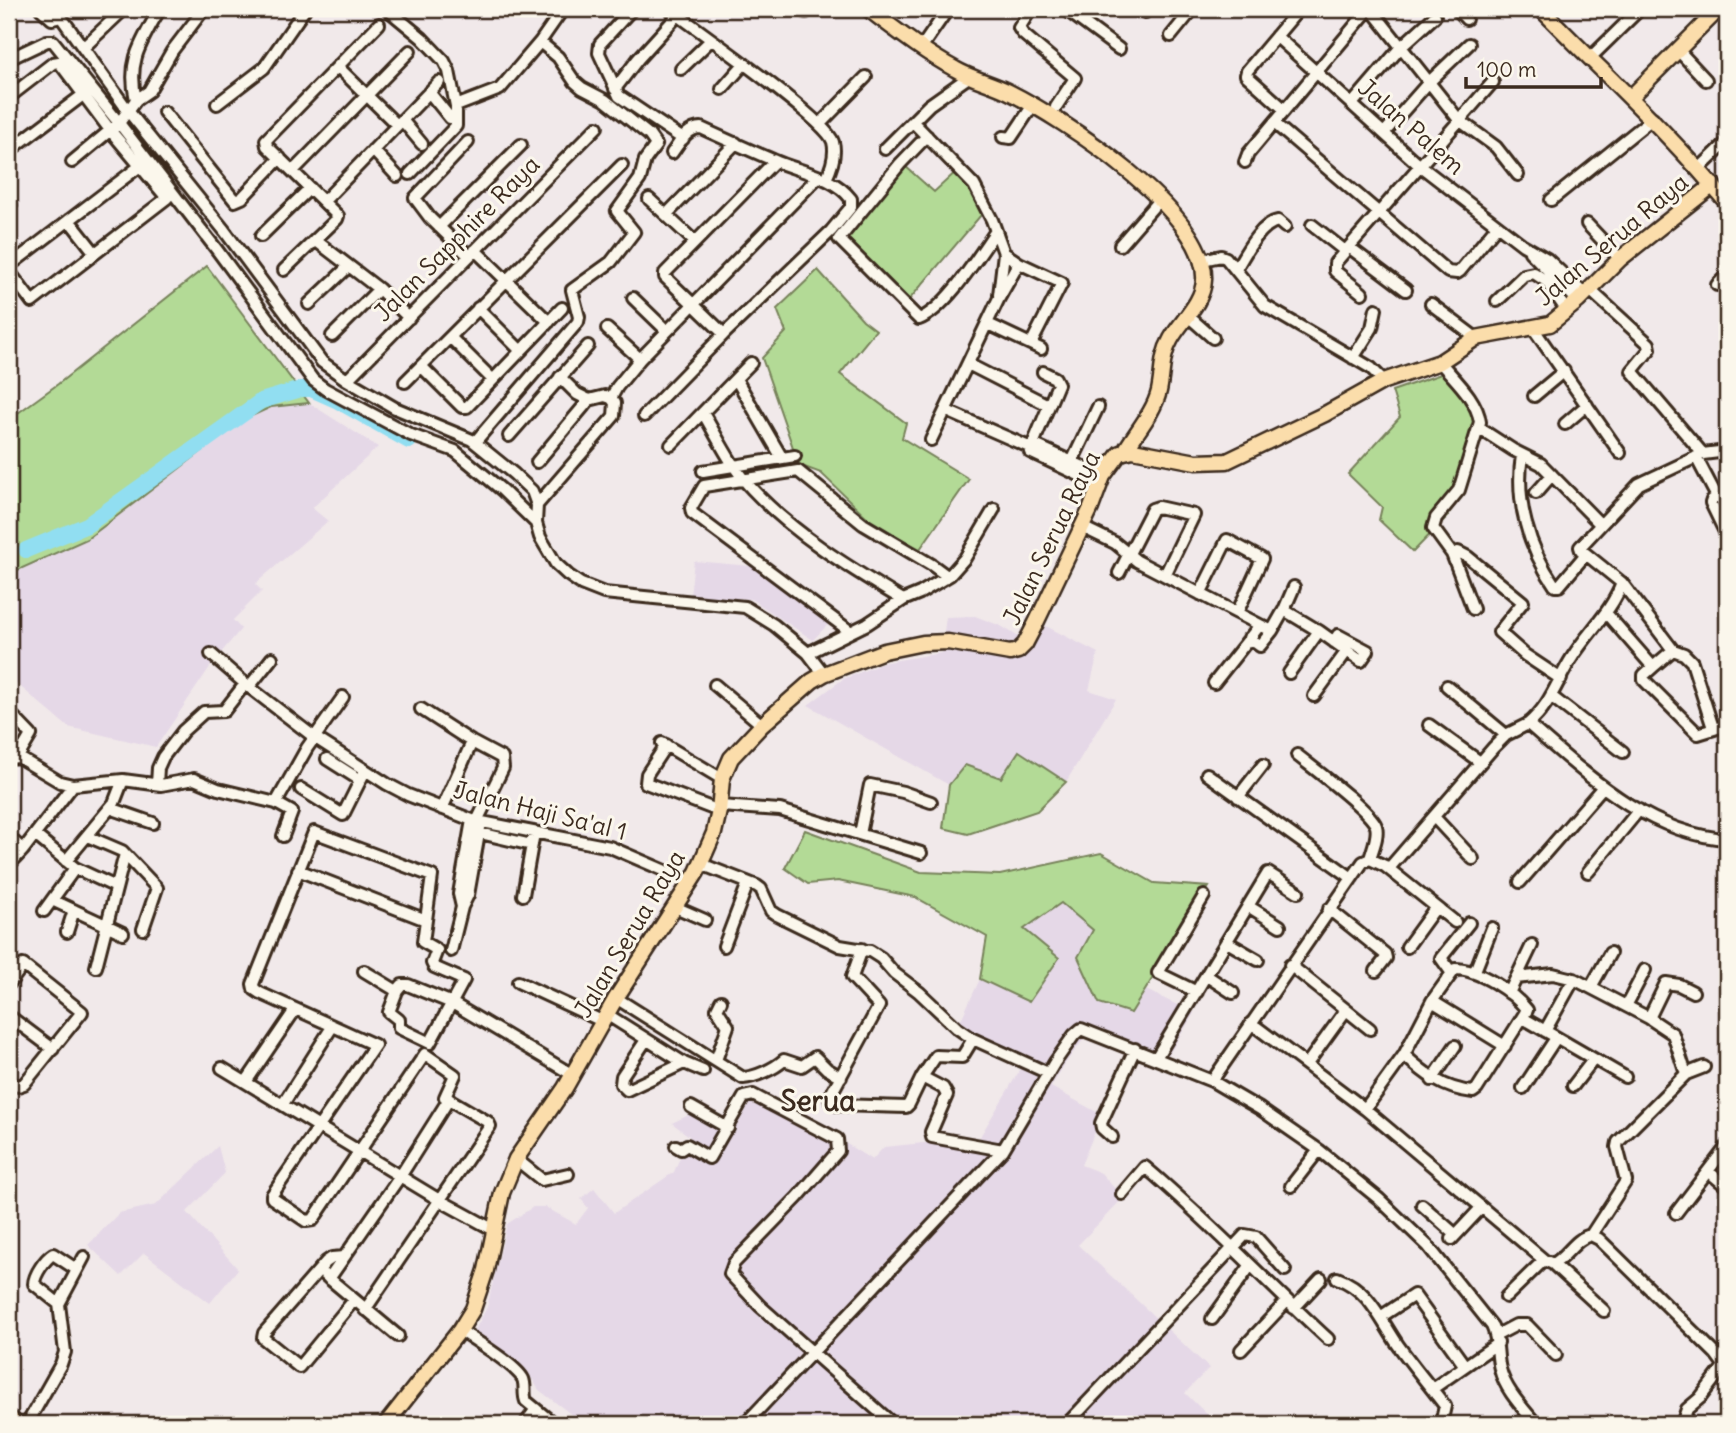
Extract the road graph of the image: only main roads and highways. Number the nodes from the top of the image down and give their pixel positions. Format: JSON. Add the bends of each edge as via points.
{"nodes":[{"id":1,"x":868,"y":9,"type":"edge"},
{"id":2,"x":1541,"y":9,"type":"edge"},
{"id":3,"x":1719,"y":9,"type":"edge"},
{"id":4,"x":1631,"y":97,"type":"junction"},
{"id":5,"x":1713,"y":185,"type":"junction"},
{"id":6,"x":1727,"y":203,"type":"edge"},
{"id":7,"x":1125,"y":450,"type":"junction"},
{"id":8,"x":9,"y":1419,"type":"edge"},
{"id":9,"x":15,"y":1424,"type":"edge"},
{"id":10,"x":386,"y":1424,"type":"edge"}],
"edges":[{"from":1,"to":7,"type":"main road","via":[[921,48],[1033,105],[1108,155],[1189,232],[1202,260],[1202,292],[1166,348],[1154,403]]},
{"from":2,"to":4,"type":"main road"},
{"from":3,"to":4,"type":"main road"},
{"from":4,"to":5,"type":"main road"},
{"from":5,"to":6,"type":"main road"},
{"from":5,"to":7,"type":"main road","name":"Jalan Serua Raya","via":[[1620,259],[1550,324],[1476,338],[1440,362],[1384,382],[1227,461],[1196,462]]},
{"from":7,"to":10,"type":"main road","name":"Jalan Serua Raya","via":[[1113,459],[1036,623],[1018,651],[948,642],[884,651],[824,674],[795,695],[731,758],[722,779],[714,833],[701,864],[573,1075],[516,1159],[502,1193],[478,1295],[460,1330]]},
{"from":8,"to":9,"type":"highway"}]}
